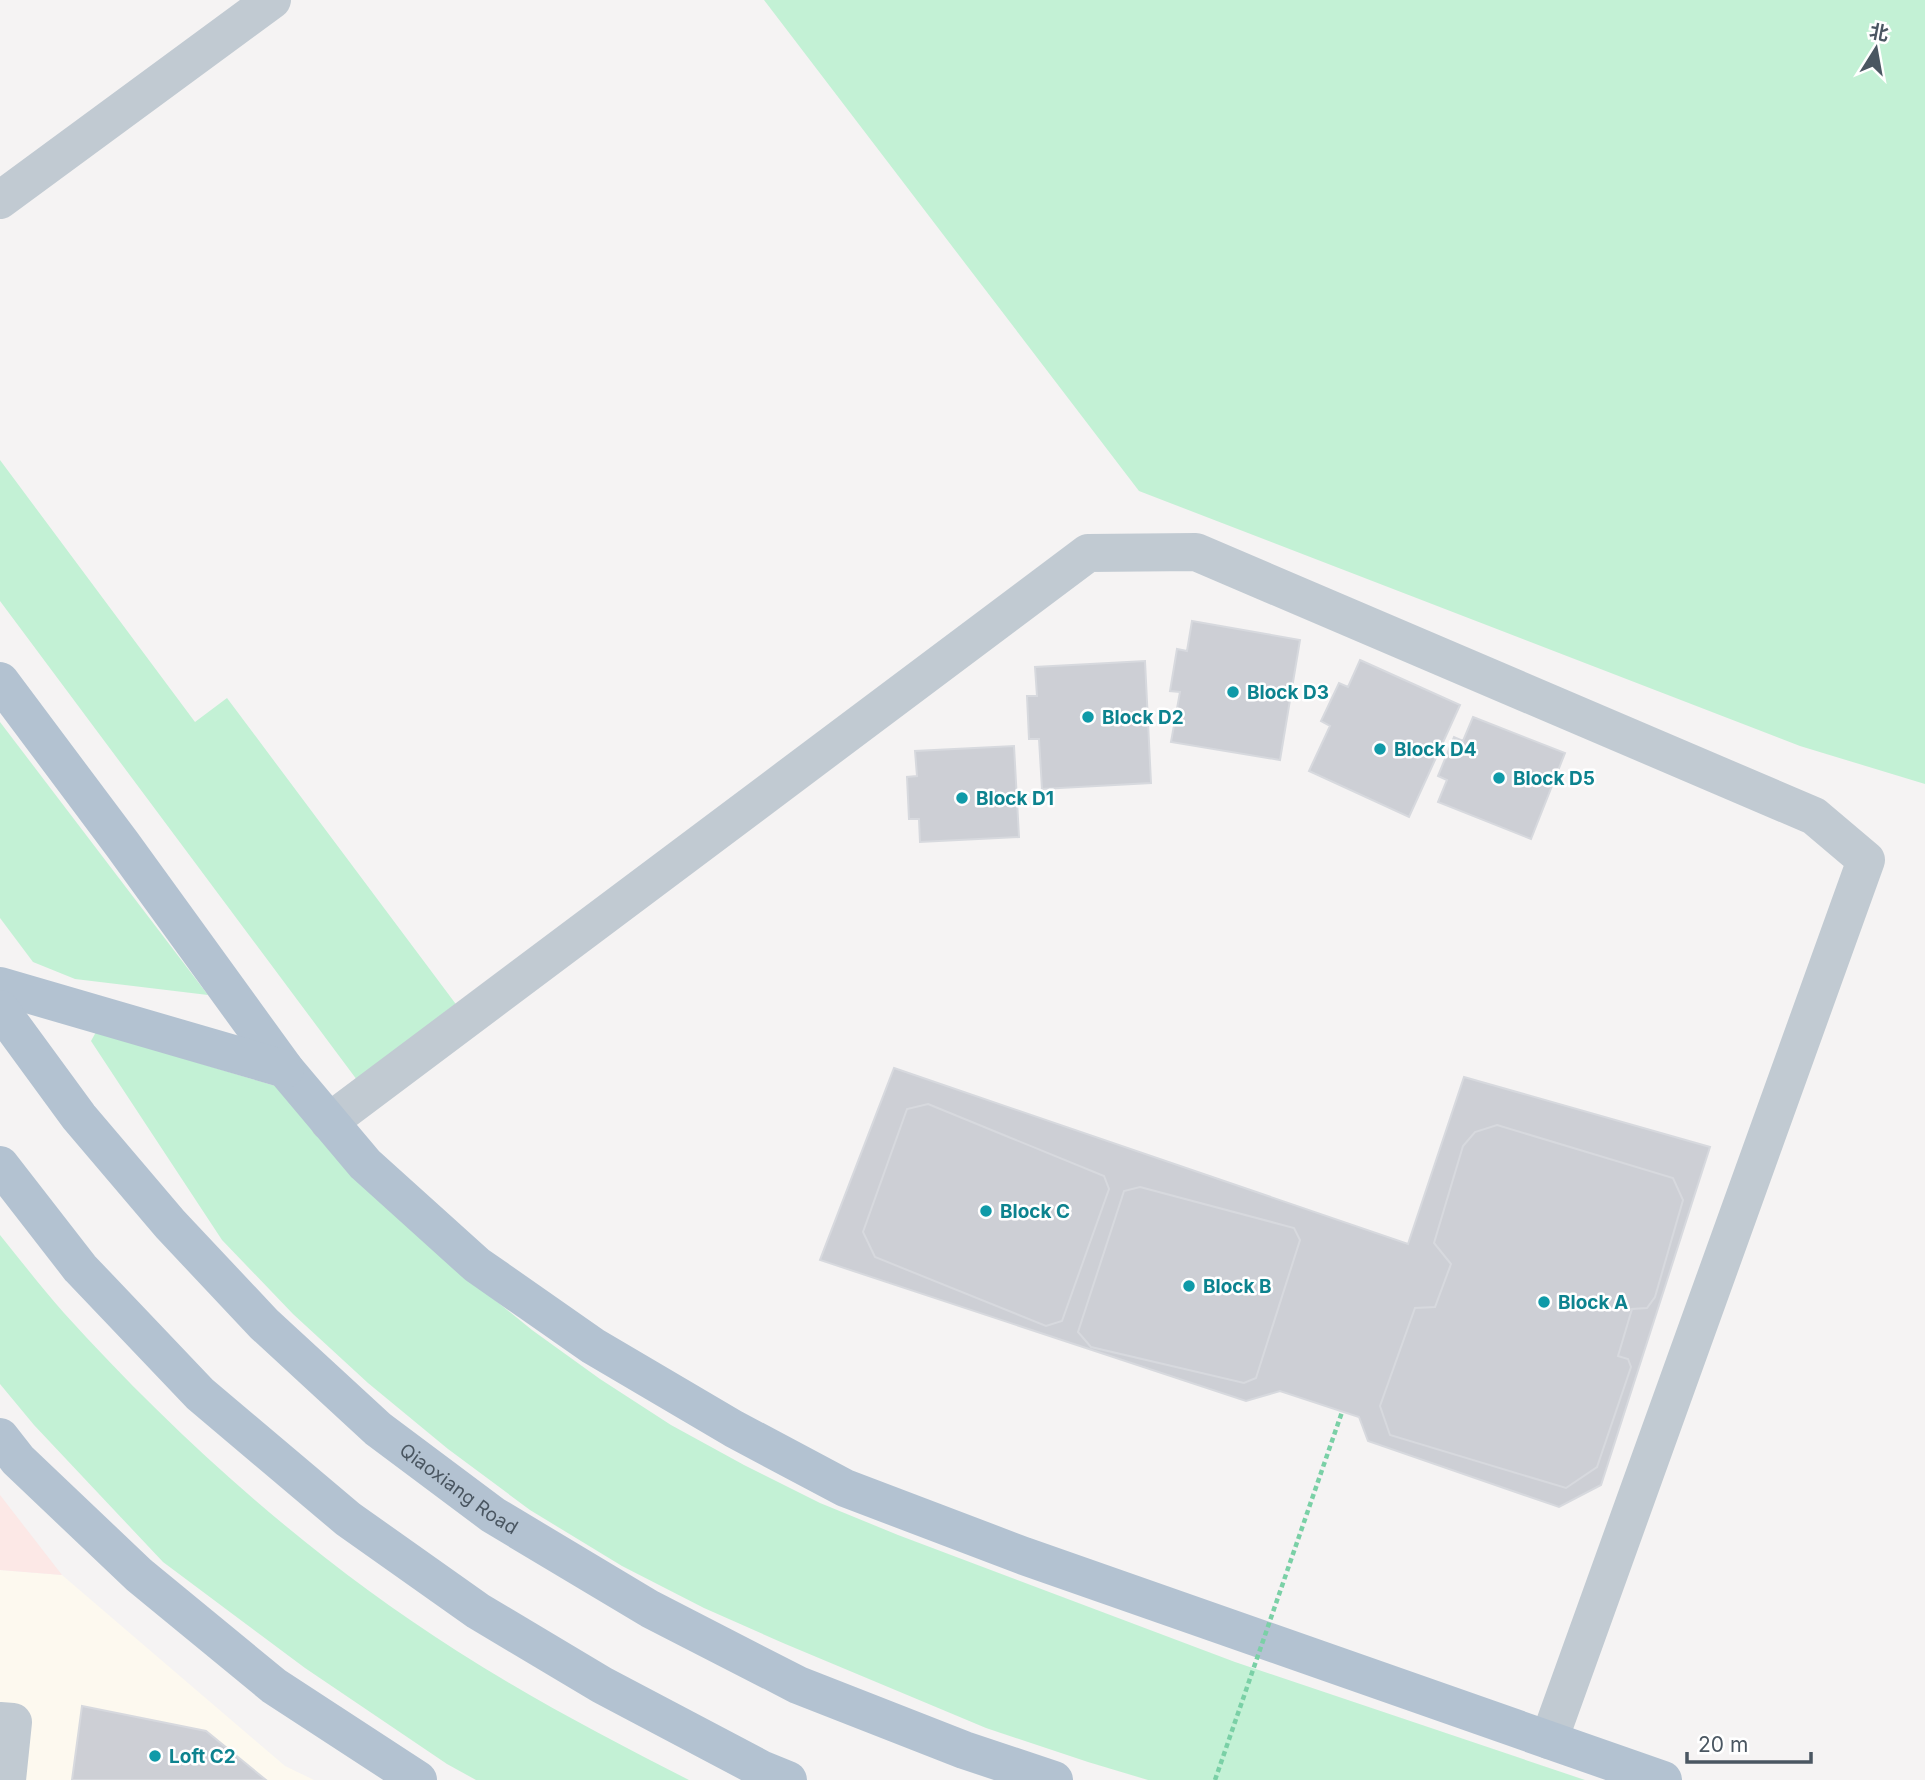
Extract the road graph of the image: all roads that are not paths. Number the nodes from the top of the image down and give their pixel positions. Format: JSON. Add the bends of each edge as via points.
{"nodes":[{"id":1,"x":272,"y":0,"type":"edge"},
{"id":2,"x":0,"y":200,"type":"edge"},
{"id":3,"x":0,"y":681,"type":"edge"},
{"id":4,"x":0,"y":986,"type":"edge"},
{"id":5,"x":0,"y":1009,"type":"edge"},
{"id":6,"x":285,"y":1069,"type":"junction"},
{"id":7,"x":329,"y":1122,"type":"junction"},
{"id":8,"x":0,"y":1164,"type":"edge"},
{"id":9,"x":0,"y":1437,"type":"edge"},
{"id":10,"x":0,"y":1721,"type":"edge"},
{"id":11,"x":1549,"y":1740,"type":"junction"},
{"id":12,"x":7,"y":1780,"type":"edge"},
{"id":13,"x":418,"y":1780,"type":"edge"},
{"id":14,"x":788,"y":1780,"type":"edge"},
{"id":15,"x":1054,"y":1780,"type":"edge"},
{"id":16,"x":1663,"y":1780,"type":"edge"}],
"edges":[{"from":1,"to":2,"type":"street"},
{"from":3,"to":6,"type":"main road"},
{"from":4,"to":6,"type":"main road"},
{"from":5,"to":15,"type":"main road","name":"Qiaoxiang Road","via":[[79,1117],[264,1324],[378,1429],[493,1515],[650,1609],[798,1685]]},
{"from":6,"to":7,"type":"main road"},
{"from":7,"to":11,"type":"main road","via":[[365,1164],[477,1265],[593,1346],[845,1488],[1024,1556]]},
{"from":7,"to":11,"type":"street","via":[[1088,553],[1196,552],[1814,816],[1866,860]]},
{"from":8,"to":14,"type":"main road","via":[[80,1268],[200,1394],[348,1519],[478,1611],[602,1685]]},
{"from":9,"to":13,"type":"main road","via":[[18,1460],[139,1575],[274,1686]]},
{"from":10,"to":12,"type":"street","via":[[13,1722]]},
{"from":11,"to":16,"type":"main road"}]}
